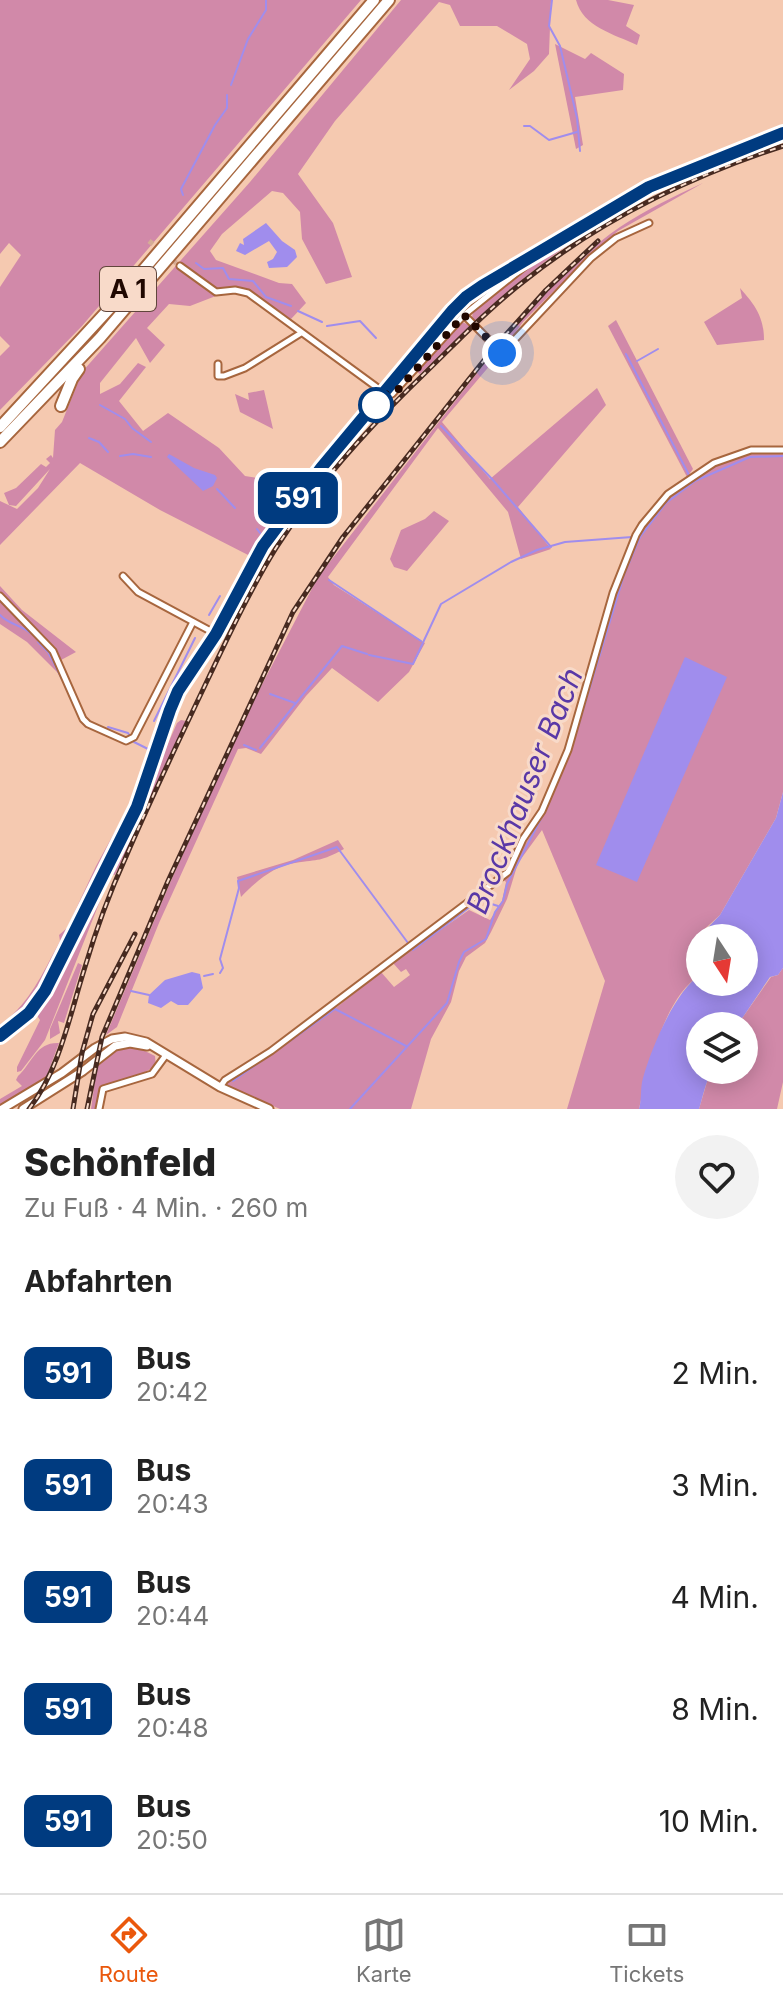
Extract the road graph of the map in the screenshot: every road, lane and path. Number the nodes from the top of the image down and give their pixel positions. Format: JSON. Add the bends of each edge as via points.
{"nodes":[{"id":1,"x":374,"y":0,"type":"edge"},
{"id":2,"x":389,"y":0,"type":"edge"},
{"id":3,"x":783,"y":133,"type":"edge"},
{"id":4,"x":649,"y":223,"type":"dead end"},
{"id":5,"x":545,"y":250,"type":"junction"},
{"id":6,"x":180,"y":266,"type":"tunnel mouth"},
{"id":7,"x":464,"y":315,"type":"junction"},
{"id":8,"x":301,"y":333,"type":"junction"},
{"id":9,"x":100,"y":338,"type":"junction"},
{"id":10,"x":218,"y":364,"type":"dead end"},
{"id":11,"x":386,"y":394,"type":"junction"},
{"id":12,"x":61,"y":406,"type":"dead end"},
{"id":13,"x":0,"y":427,"type":"edge"},
{"id":14,"x":0,"y":442,"type":"edge"},
{"id":15,"x":783,"y":450,"type":"edge"},
{"id":16,"x":123,"y":576,"type":"dead end"},
{"id":17,"x":0,"y":596,"type":"edge"},
{"id":18,"x":193,"y":622,"type":"junction"},
{"id":19,"x":216,"y":634,"type":"junction"},
{"id":20,"x":0,"y":1036,"type":"edge"},
{"id":21,"x":153,"y":1048,"type":"junction"},
{"id":22,"x":166,"y":1055,"type":"junction"},
{"id":23,"x":220,"y":1087,"type":"junction"},
{"id":24,"x":2,"y":1109,"type":"edge"},
{"id":25,"x":23,"y":1109,"type":"edge"},
{"id":26,"x":99,"y":1109,"type":"edge"},
{"id":27,"x":269,"y":1109,"type":"edge"}],
"edges":[{"from":1,"to":13,"type":"highway","number":"A 1","via":[[68,357]]},
{"from":2,"to":9,"type":"highway","number":"A 1"},
{"from":3,"to":5,"type":"main road","via":[[649,187]]},
{"from":4,"to":7,"type":"street","via":[[616,238],[591,258],[502,353]]},
{"from":5,"to":7,"type":"street"},
{"from":5,"to":11,"type":"main road","via":[[466,297]]},
{"from":6,"to":8,"type":"street","via":[[216,292],[248,293]]},
{"from":7,"to":11,"type":"street","via":[[397,391]]},
{"from":8,"to":10,"type":"street","via":[[232,374],[218,376]]},
{"from":8,"to":11,"type":"street"},
{"from":9,"to":12,"type":"highway"},
{"from":9,"to":14,"type":"highway","number":"A 1"},
{"from":11,"to":19,"type":"main road","via":[[286,512]]},
{"from":15,"to":23,"type":"street","via":[[751,450],[714,463],[668,494],[642,525],[613,593],[568,750],[508,872]]},
{"from":16,"to":18,"type":"street","via":[[138,592]]},
{"from":17,"to":18,"type":"street","via":[[53,651],[83,719],[118,739],[132,739]]},
{"from":18,"to":19,"type":"street"},
{"from":19,"to":20,"type":"main road","via":[[178,691],[137,807],[45,991],[29,1013]]},
{"from":21,"to":22,"type":"street"},
{"from":21,"to":24,"type":"street","via":[[139,1039],[112,1039]]},
{"from":21,"to":25,"type":"street","via":[[115,1046]]},
{"from":22,"to":23,"type":"street"},
{"from":22,"to":26,"type":"street","via":[[152,1074],[103,1089]]},
{"from":23,"to":27,"type":"street"}]}
